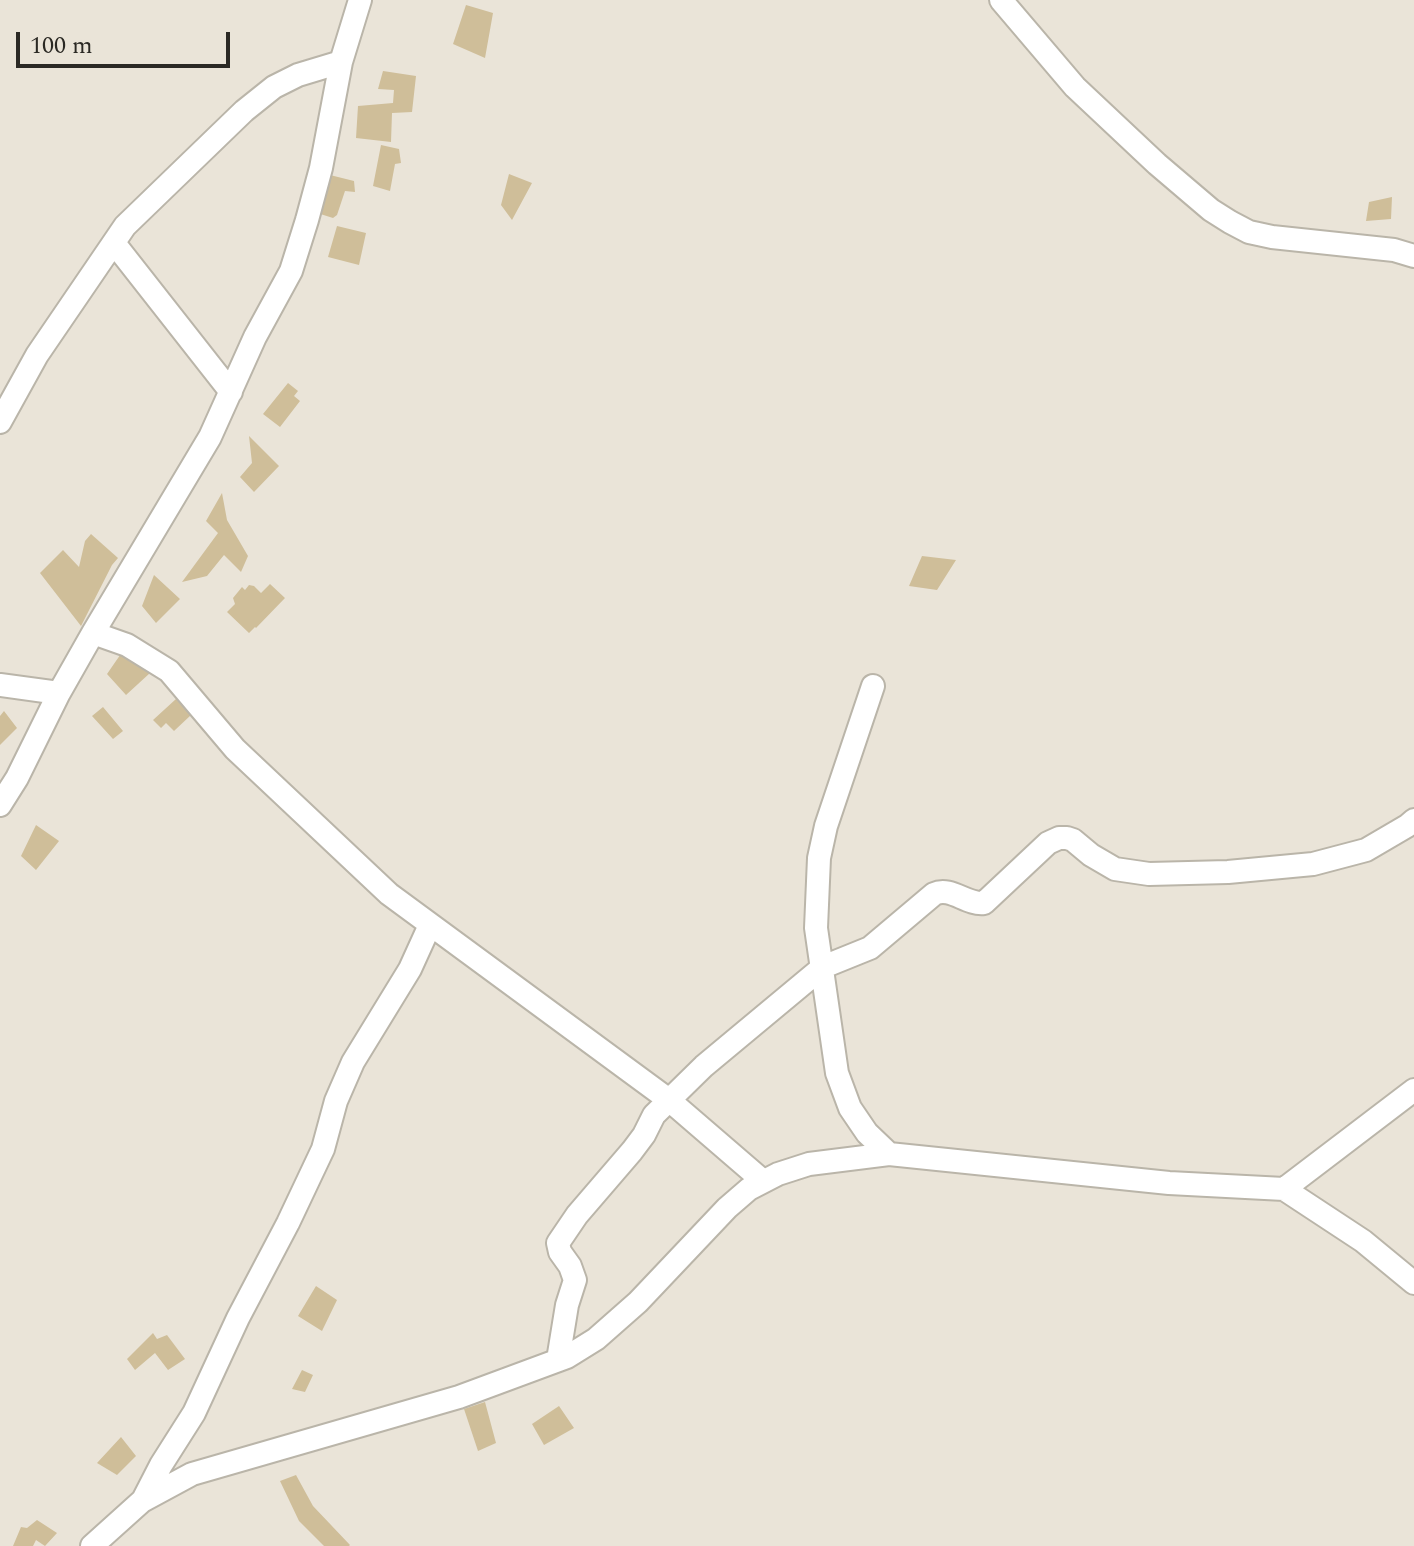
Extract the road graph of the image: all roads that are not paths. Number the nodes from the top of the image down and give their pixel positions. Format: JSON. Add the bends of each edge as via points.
{"nodes":[{"id":1,"x":360,"y":0,"type":"edge"},
{"id":2,"x":1001,"y":0,"type":"edge"},
{"id":3,"x":341,"y":62,"type":"junction"},
{"id":4,"x":114,"y":243,"type":"junction"},
{"id":5,"x":1414,"y":256,"type":"edge"},
{"id":6,"x":231,"y":392,"type":"junction"},
{"id":7,"x":0,"y":422,"type":"edge"},
{"id":8,"x":93,"y":633,"type":"junction"},
{"id":9,"x":0,"y":685,"type":"edge"},
{"id":10,"x":873,"y":686,"type":"dead end"},
{"id":11,"x":59,"y":693,"type":"junction"},
{"id":12,"x":0,"y":805,"type":"edge"},
{"id":13,"x":1414,"y":820,"type":"edge"},
{"id":14,"x":430,"y":925,"type":"junction"},
{"id":15,"x":823,"y":967,"type":"junction"},
{"id":16,"x":1414,"y":1090,"type":"edge"},
{"id":17,"x":669,"y":1100,"type":"junction"},
{"id":18,"x":889,"y":1154,"type":"junction"},
{"id":19,"x":763,"y":1181,"type":"junction"},
{"id":20,"x":1284,"y":1189,"type":"junction"},
{"id":21,"x":1414,"y":1283,"type":"edge"},
{"id":22,"x":558,"y":1360,"type":"junction"},
{"id":23,"x":142,"y":1501,"type":"junction"},
{"id":24,"x":92,"y":1546,"type":"edge"}],
"edges":[{"from":1,"to":3,"type":"street"},
{"from":2,"to":5,"type":"street","via":[[1075,87],[1157,164],[1230,222],[1272,237]]},
{"from":3,"to":4,"type":"street","via":[[274,87],[142,208]]},
{"from":3,"to":6,"type":"street","via":[[321,168],[291,271]]},
{"from":4,"to":6,"type":"street"},
{"from":4,"to":7,"type":"street","via":[[37,355]]},
{"from":6,"to":8,"type":"street","via":[[210,437]]},
{"from":8,"to":11,"type":"street"},
{"from":8,"to":14,"type":"street","via":[[127,645],[169,671],[235,749],[389,894]]},
{"from":9,"to":11,"type":"street"},
{"from":10,"to":15,"type":"street","via":[[819,858],[816,928]]},
{"from":11,"to":12,"type":"street"},
{"from":13,"to":15,"type":"street","via":[[1366,850],[1313,864],[1228,872],[1149,874],[1115,869],[1073,840],[1059,838],[984,903],[940,891],[870,948]]},
{"from":14,"to":17,"type":"street"},
{"from":14,"to":23,"type":"street","via":[[410,969],[353,1062],[323,1149],[288,1223],[194,1413]]},
{"from":15,"to":17,"type":"street"},
{"from":15,"to":18,"type":"street","via":[[837,1073],[850,1108]]},
{"from":16,"to":20,"type":"street"},
{"from":17,"to":19,"type":"street"},
{"from":17,"to":22,"type":"street","via":[[558,1243],[575,1280]]},
{"from":18,"to":19,"type":"street","via":[[809,1164]]},
{"from":18,"to":20,"type":"street","via":[[1169,1183]]},
{"from":19,"to":22,"type":"street","via":[[727,1208],[596,1339]]},
{"from":20,"to":21,"type":"street","via":[[1363,1241]]},
{"from":22,"to":23,"type":"street","via":[[459,1397],[192,1474]]},
{"from":23,"to":24,"type":"street"}]}
